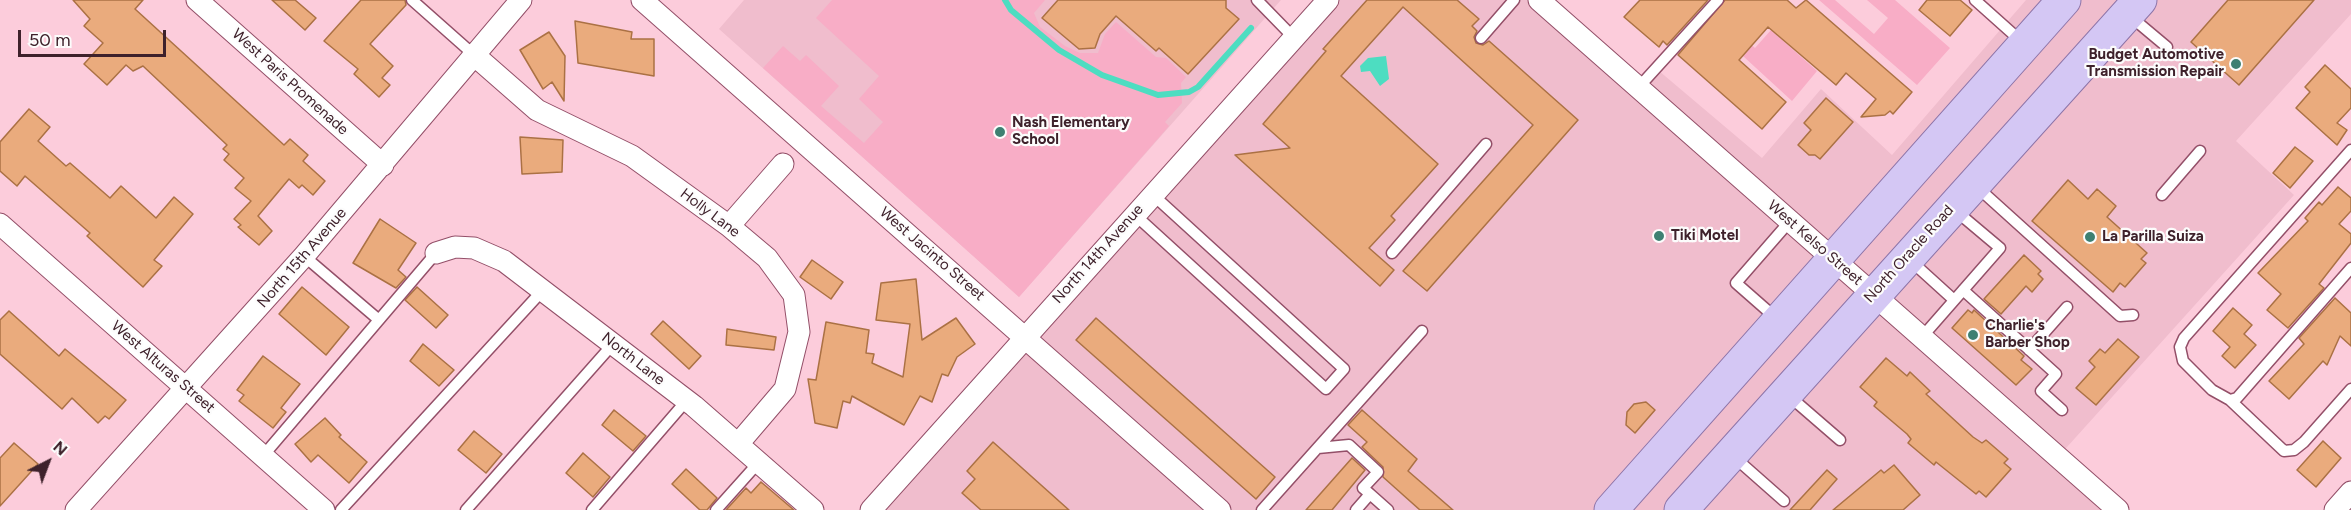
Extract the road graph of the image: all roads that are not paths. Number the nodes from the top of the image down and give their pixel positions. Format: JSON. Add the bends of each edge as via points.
{"nodes":[{"id":1,"x":196,"y":0,"type":"edge"},
{"id":2,"x":412,"y":0,"type":"edge"},
{"id":3,"x":521,"y":0,"type":"edge"},
{"id":4,"x":642,"y":0,"type":"edge"},
{"id":5,"x":1257,"y":0,"type":"edge"},
{"id":6,"x":1328,"y":0,"type":"edge"},
{"id":7,"x":1514,"y":0,"type":"edge"},
{"id":8,"x":1539,"y":0,"type":"edge"},
{"id":9,"x":1718,"y":0,"type":"edge"},
{"id":10,"x":1975,"y":0,"type":"edge"},
{"id":11,"x":2064,"y":0,"type":"edge"},
{"id":12,"x":2134,"y":7,"type":"edge"},
{"id":13,"x":1294,"y":38,"type":"junction"},
{"id":14,"x":1481,"y":38,"type":"dead end"},
{"id":15,"x":2024,"y":45,"type":"junction"},
{"id":16,"x":2167,"y":47,"type":"dead end"},
{"id":17,"x":473,"y":54,"type":"junction"},
{"id":18,"x":1638,"y":88,"type":"junction"},
{"id":19,"x":1486,"y":144,"type":"dead end"},
{"id":20,"x":2351,"y":150,"type":"edge"},
{"id":21,"x":2200,"y":151,"type":"dead end"},
{"id":22,"x":783,"y":164,"type":"dead end"},
{"id":23,"x":383,"y":165,"type":"junction"},
{"id":24,"x":1152,"y":195,"type":"junction"},
{"id":25,"x":1962,"y":195,"type":"junction"},
{"id":26,"x":2162,"y":195,"type":"dead end"},
{"id":27,"x":1134,"y":214,"type":"junction"},
{"id":28,"x":1790,"y":221,"type":"junction"},
{"id":29,"x":0,"y":224,"type":"edge"},
{"id":30,"x":729,"y":226,"type":"junction"},
{"id":31,"x":435,"y":253,"type":"joint"},
{"id":32,"x":1392,"y":253,"type":"dead end"},
{"id":33,"x":304,"y":256,"type":"junction"},
{"id":34,"x":1906,"y":257,"type":"junction"},
{"id":35,"x":1833,"y":258,"type":"junction"},
{"id":36,"x":2351,"y":268,"type":"edge"},
{"id":37,"x":543,"y":290,"type":"junction"},
{"id":38,"x":1963,"y":290,"type":"junction"},
{"id":39,"x":1873,"y":294,"type":"junction"},
{"id":40,"x":1954,"y":300,"type":"junction"},
{"id":41,"x":2067,"y":307,"type":"dead end"},
{"id":42,"x":2133,"y":315,"type":"dead end"},
{"id":43,"x":379,"y":320,"type":"junction"},
{"id":44,"x":1778,"y":320,"type":"junction"},
{"id":45,"x":1422,"y":331,"type":"dead end"},
{"id":46,"x":1025,"y":335,"type":"junction"},
{"id":47,"x":1922,"y":337,"type":"junction"},
{"id":48,"x":613,"y":344,"type":"junction"},
{"id":49,"x":2029,"y":350,"type":"junction"},
{"id":50,"x":188,"y":388,"type":"junction"},
{"id":51,"x":2351,"y":389,"type":"edge"},
{"id":52,"x":1786,"y":392,"type":"junction"},
{"id":53,"x":687,"y":400,"type":"junction"},
{"id":54,"x":2230,"y":400,"type":"junction"},
{"id":55,"x":2062,"y":410,"type":"dead end"},
{"id":56,"x":1840,"y":440,"type":"dead end"},
{"id":57,"x":738,"y":444,"type":"junction"},
{"id":58,"x":1318,"y":448,"type":"junction"},
{"id":59,"x":1731,"y":454,"type":"junction"},
{"id":60,"x":263,"y":456,"type":"junction"},
{"id":61,"x":759,"y":462,"type":"junction"},
{"id":62,"x":2351,"y":492,"type":"edge"},
{"id":63,"x":1370,"y":494,"type":"junction"},
{"id":64,"x":1784,"y":501,"type":"dead end"},
{"id":65,"x":76,"y":510,"type":"edge"},
{"id":66,"x":324,"y":510,"type":"edge"},
{"id":67,"x":341,"y":510,"type":"edge"},
{"id":68,"x":466,"y":510,"type":"edge"},
{"id":69,"x":592,"y":510,"type":"edge"},
{"id":70,"x":716,"y":510,"type":"edge"},
{"id":71,"x":813,"y":510,"type":"edge"},
{"id":72,"x":871,"y":510,"type":"edge"},
{"id":73,"x":1220,"y":510,"type":"edge"},
{"id":74,"x":1262,"y":510,"type":"edge"},
{"id":75,"x":1356,"y":510,"type":"edge"},
{"id":76,"x":1388,"y":510,"type":"edge"},
{"id":77,"x":1611,"y":510,"type":"edge"},
{"id":78,"x":1681,"y":510,"type":"edge"},
{"id":79,"x":2118,"y":510,"type":"edge"},
{"id":80,"x":2336,"y":510,"type":"edge"}],
"edges":[{"from":1,"to":23,"type":"street","name":"West Paris Promenade"},
{"from":2,"to":17,"type":"lane"},
{"from":3,"to":17,"type":"street","name":"North 15th Avenue"},
{"from":4,"to":46,"type":"street","name":"West Jacinto Street"},
{"from":5,"to":13,"type":"lane"},
{"from":6,"to":13,"type":"street","name":"North 14th Avenue"},
{"from":7,"to":14,"type":"lane"},
{"from":8,"to":18,"type":"street","name":"West Kelso Street"},
{"from":9,"to":18,"type":"lane"},
{"from":10,"to":15,"type":"lane"},
{"from":11,"to":15,"type":"main road"},
{"from":12,"to":16,"type":"lane"},
{"from":12,"to":25,"type":"main road","name":"North Oracle Road"},
{"from":13,"to":24,"type":"street","name":"North 14th Avenue"},
{"from":15,"to":35,"type":"main road"},
{"from":17,"to":23,"type":"street","name":"North 15th Avenue"},
{"from":17,"to":30,"type":"street","name":"Holly Lane","via":[[537,110],[632,156]]},
{"from":18,"to":28,"type":"street","name":"West Kelso Street"},
{"from":19,"to":32,"type":"lane"},
{"from":20,"to":54,"type":"lane","via":[[2184,338],[2180,347],[2183,360],[2198,378]]},
{"from":21,"to":26,"type":"lane"},
{"from":22,"to":30,"type":"street"},
{"from":23,"to":33,"type":"street","name":"North 15th Avenue"},
{"from":24,"to":27,"type":"street","name":"North 14th Avenue"},
{"from":24,"to":27,"type":"lane","via":[[1344,369],[1326,389]]},
{"from":25,"to":34,"type":"main road","name":"North Oracle Road"},
{"from":25,"to":38,"type":"lane","via":[[2000,248]]},
{"from":25,"to":42,"type":"lane","via":[[2120,316]]},
{"from":27,"to":46,"type":"street","name":"North 14th Avenue"},
{"from":28,"to":35,"type":"street","name":"West Kelso Street"},
{"from":28,"to":44,"type":"lane","via":[[1736,283]]},
{"from":29,"to":50,"type":"street","name":"West Alturas Street"},
{"from":30,"to":57,"type":"street","name":"Holly Lane","via":[[767,258],[794,295],[799,332],[785,389]]},
{"from":31,"to":37,"type":"street","name":"North Lane","via":[[455,247],[474,248],[504,261]]},
{"from":31,"to":43,"type":"lane"},
{"from":33,"to":43,"type":"lane"},
{"from":33,"to":50,"type":"street","name":"North 15th Avenue"},
{"from":34,"to":39,"type":"main road","name":"North Oracle Road"},
{"from":34,"to":40,"type":"lane"},
{"from":35,"to":39,"type":"street","name":"West Kelso Street"},
{"from":35,"to":44,"type":"main road"},
{"from":36,"to":54,"type":"lane","via":[[2236,398]]},
{"from":37,"to":48,"type":"street","name":"North Lane"},
{"from":37,"to":67,"type":"lane"},
{"from":38,"to":40,"type":"lane"},
{"from":38,"to":49,"type":"lane"},
{"from":39,"to":47,"type":"street","name":"West Kelso Street"},
{"from":39,"to":52,"type":"main road","name":"North Oracle Road"},
{"from":40,"to":47,"type":"lane"},
{"from":41,"to":49,"type":"lane"},
{"from":43,"to":60,"type":"lane"},
{"from":44,"to":77,"type":"main road"},
{"from":45,"to":58,"type":"lane"},
{"from":46,"to":72,"type":"street","name":"North 14th Avenue"},
{"from":46,"to":73,"type":"street","name":"West Jacinto Street"},
{"from":47,"to":79,"type":"street","name":"West Kelso Street"},
{"from":48,"to":53,"type":"street","name":"North Lane"},
{"from":48,"to":68,"type":"lane"},
{"from":49,"to":55,"type":"lane","via":[[2056,374],[2041,391]]},
{"from":50,"to":60,"type":"street","name":"West Alturas Street"},
{"from":50,"to":65,"type":"street","name":"North 15th Avenue"},
{"from":51,"to":54,"type":"lane","via":[[2304,442],[2294,450],[2284,451]]},
{"from":52,"to":56,"type":"lane"},
{"from":52,"to":59,"type":"main road","name":"North Oracle Road"},
{"from":53,"to":57,"type":"street","name":"North Lane"},
{"from":53,"to":69,"type":"lane"},
{"from":57,"to":61,"type":"street","name":"North Lane"},
{"from":58,"to":63,"type":"lane","via":[[1349,445],[1378,472],[1363,488]]},
{"from":58,"to":74,"type":"lane"},
{"from":59,"to":64,"type":"lane"},
{"from":59,"to":78,"type":"main road","name":"North Oracle Road"},
{"from":60,"to":66,"type":"street","name":"West Alturas Street"},
{"from":61,"to":70,"type":"lane"},
{"from":61,"to":71,"type":"street","name":"North Lane"},
{"from":62,"to":80,"type":"street"},
{"from":63,"to":75,"type":"lane"},
{"from":63,"to":76,"type":"lane"}]}
